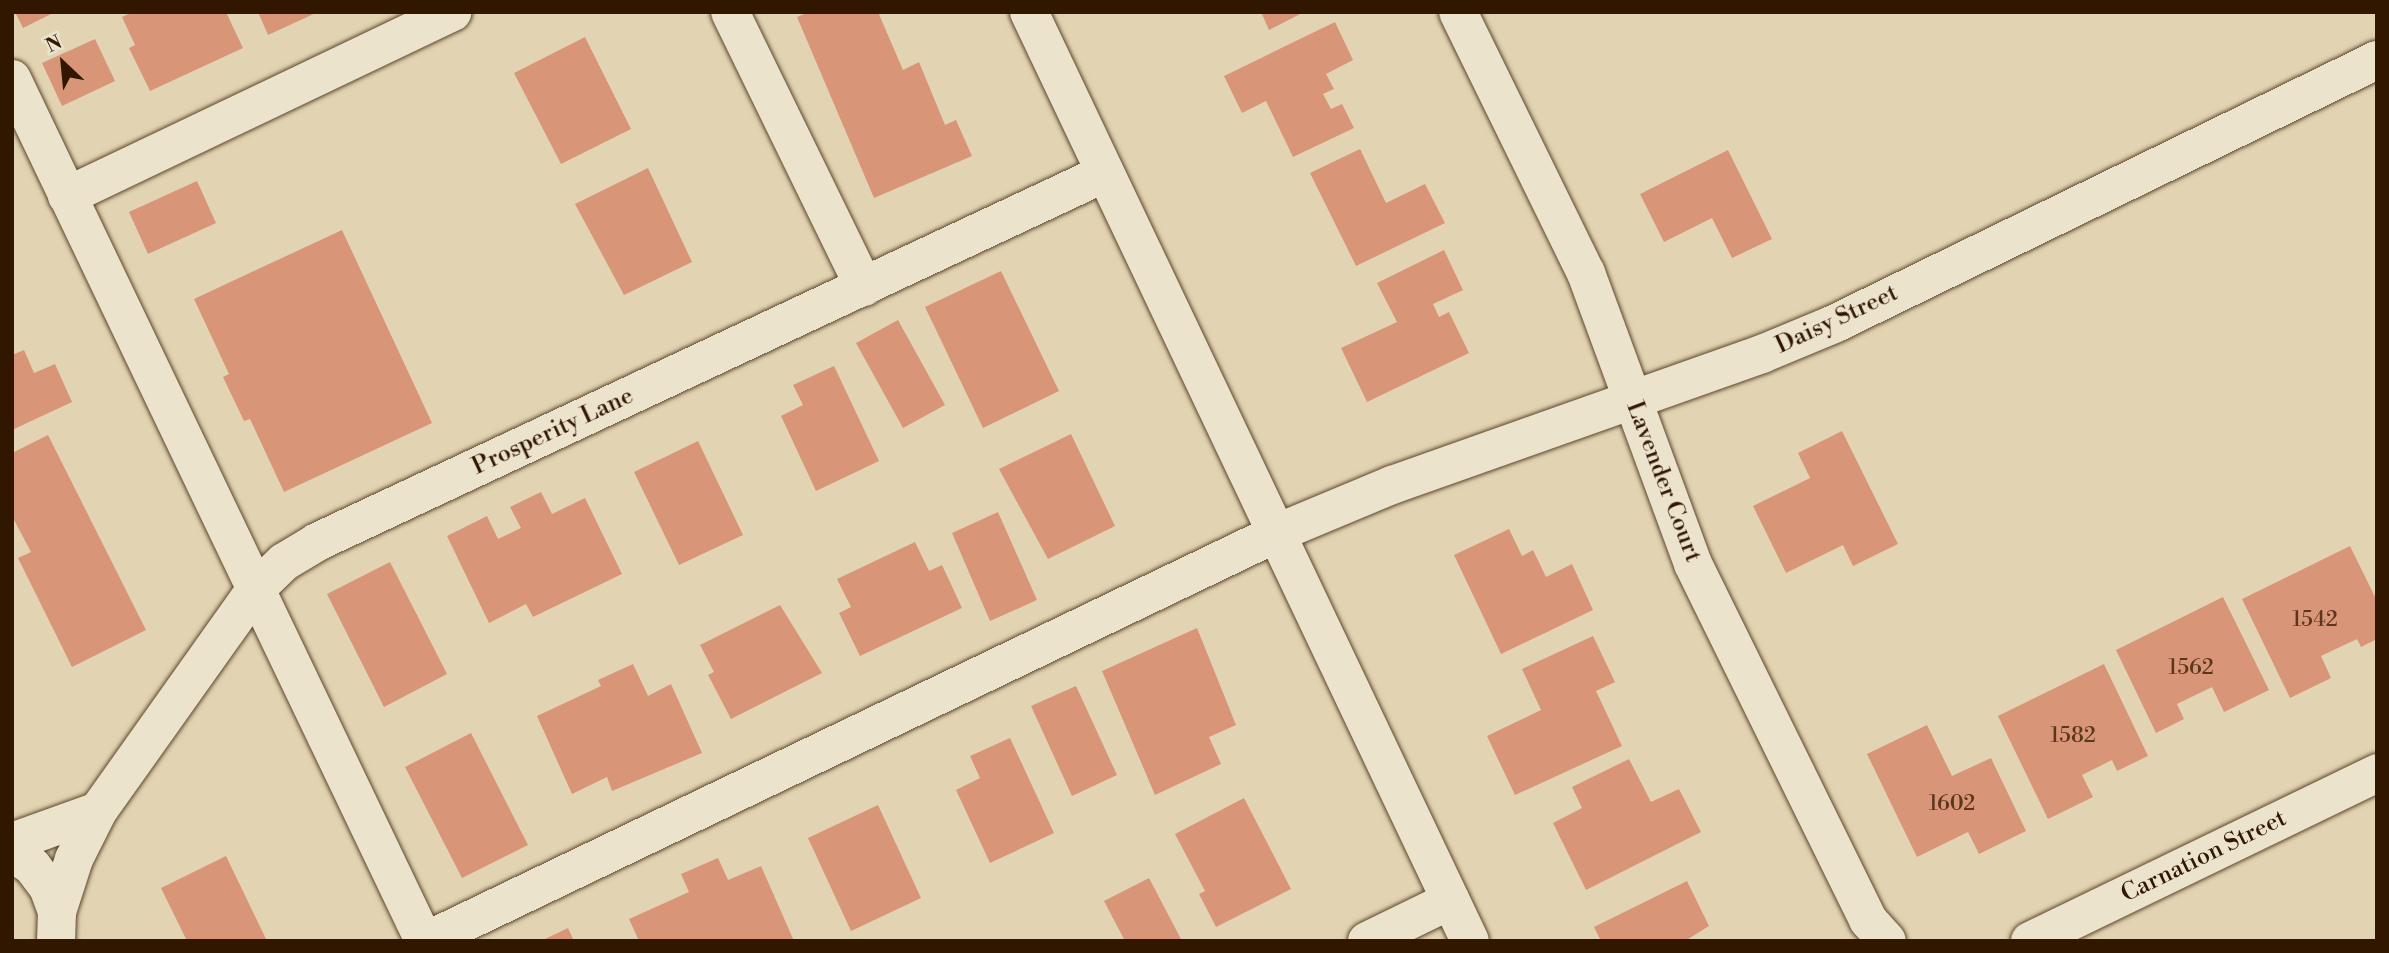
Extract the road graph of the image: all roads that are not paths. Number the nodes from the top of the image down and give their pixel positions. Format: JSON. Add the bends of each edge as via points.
{"nodes":[{"id":1,"x":453,"y":12,"type":"edge"},
{"id":2,"x":730,"y":12,"type":"edge"},
{"id":3,"x":1028,"y":12,"type":"edge"},
{"id":4,"x":1458,"y":12,"type":"edge"},
{"id":5,"x":2377,"y":60,"type":"edge"},
{"id":6,"x":12,"y":79,"type":"edge"},
{"id":7,"x":1105,"y":173,"type":"junction"},
{"id":8,"x":67,"y":196,"type":"junction"},
{"id":9,"x":864,"y":287,"type":"junction"},
{"id":10,"x":1632,"y":401,"type":"junction"},
{"id":11,"x":1277,"y":533,"type":"junction"},
{"id":12,"x":256,"y":589,"type":"junction"},
{"id":13,"x":2377,"y":773,"type":"edge"},
{"id":14,"x":98,"y":811,"type":"junction"},
{"id":15,"x":12,"y":842,"type":"edge"},
{"id":16,"x":12,"y":853,"type":"edge"},
{"id":17,"x":1451,"y":900,"type":"junction"},
{"id":18,"x":57,"y":926,"type":"edge"},
{"id":19,"x":425,"y":941,"type":"edge"},
{"id":20,"x":1367,"y":941,"type":"edge"},
{"id":21,"x":1470,"y":941,"type":"edge"},
{"id":22,"x":1887,"y":941,"type":"edge"},
{"id":23,"x":2031,"y":941,"type":"edge"}],
"edges":[{"from":1,"to":8,"type":"street"},
{"from":2,"to":9,"type":"street"},
{"from":3,"to":7,"type":"street"},
{"from":4,"to":10,"type":"street","name":"Lavender Court","via":[[1586,273]]},
{"from":5,"to":10,"type":"street","name":"Daisy Street","via":[[1834,324]]},
{"from":6,"to":8,"type":"street"},
{"from":7,"to":9,"type":"street","name":"Prosperity Lane"},
{"from":7,"to":11,"type":"street"},
{"from":8,"to":12,"type":"street"},
{"from":9,"to":12,"type":"street","name":"Prosperity Lane","via":[[317,542],[284,562]]},
{"from":10,"to":11,"type":"street","name":"Daisy Street","via":[[1392,485]]},
{"from":10,"to":22,"type":"street","name":"Lavender Court","via":[[1693,564],[1868,920]]},
{"from":11,"to":17,"type":"street"},
{"from":11,"to":19,"type":"street","name":"Daisy Street"},
{"from":12,"to":14,"type":"street","name":"Prosperity Lane"},
{"from":12,"to":19,"type":"street"},
{"from":13,"to":23,"type":"street","name":"Carnation Street"},
{"from":14,"to":15,"type":"street"},
{"from":14,"to":18,"type":"street","name":"Prosperity Lane","via":[[74,859]]},
{"from":16,"to":18,"type":"street","via":[[41,876]]},
{"from":17,"to":20,"type":"street"},
{"from":17,"to":21,"type":"street"}]}
